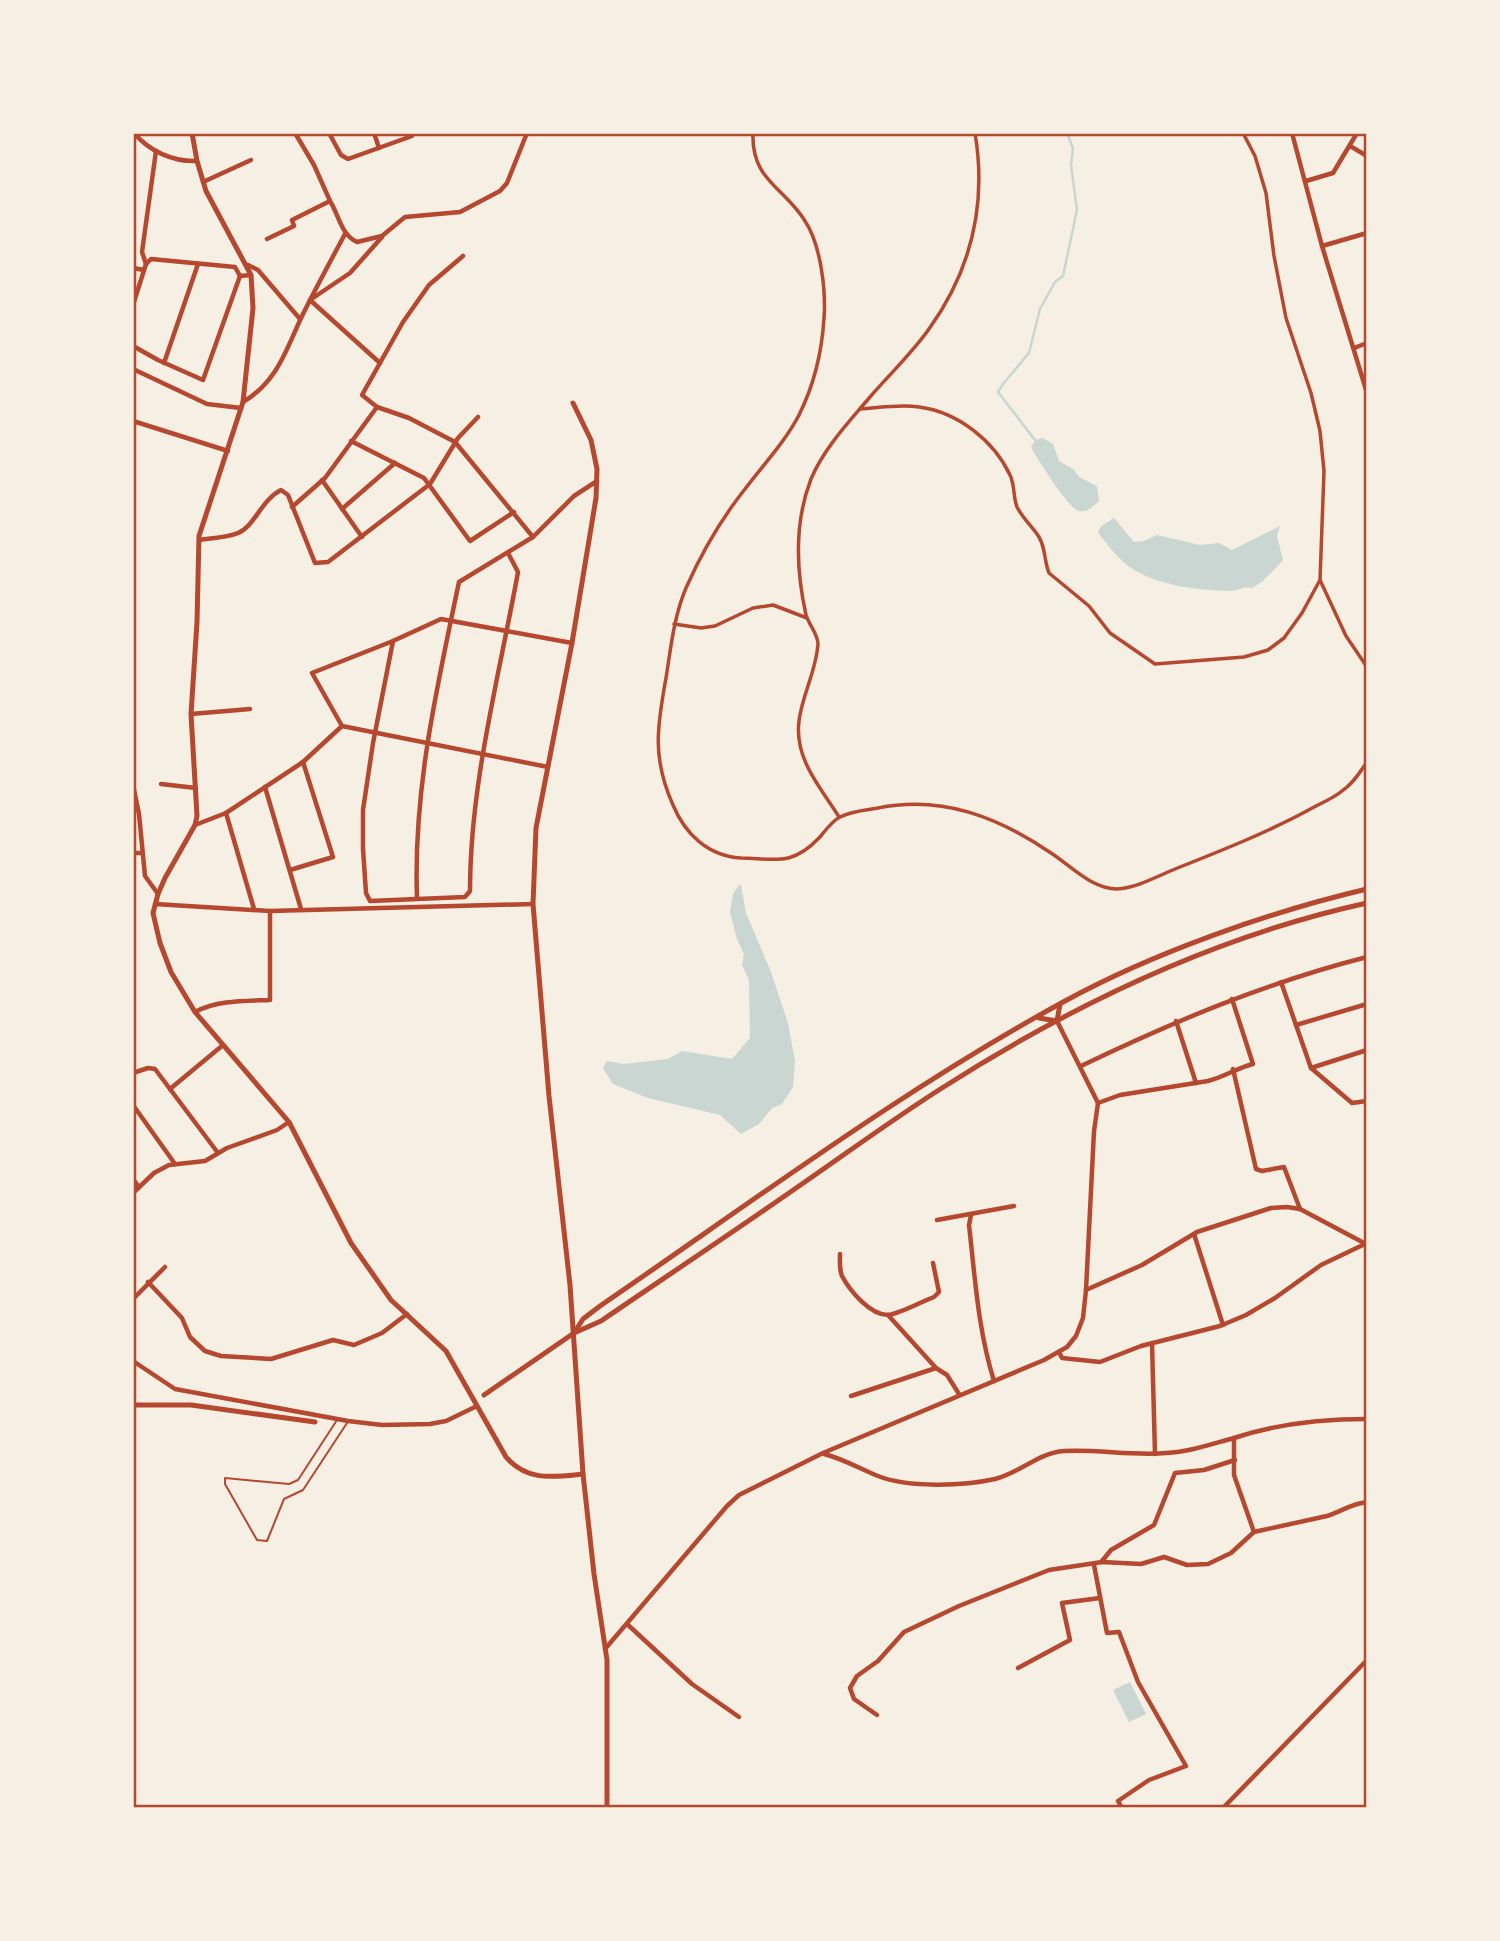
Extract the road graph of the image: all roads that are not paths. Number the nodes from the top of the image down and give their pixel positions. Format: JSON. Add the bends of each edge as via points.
{"nodes":[{"id":1,"x":134,"y":133,"type":"edge"},
{"id":2,"x":192,"y":133,"type":"edge"},
{"id":3,"x":295,"y":133,"type":"edge"},
{"id":4,"x":329,"y":133,"type":"edge"},
{"id":5,"x":374,"y":133,"type":"edge"},
{"id":6,"x":413,"y":133,"type":"edge"},
{"id":7,"x":527,"y":133,"type":"edge"},
{"id":8,"x":753,"y":133,"type":"edge"},
{"id":9,"x":975,"y":133,"type":"edge"},
{"id":10,"x":1243,"y":133,"type":"edge"},
{"id":11,"x":1292,"y":133,"type":"edge"},
{"id":12,"x":1357,"y":133,"type":"edge"},
{"id":13,"x":1350,"y":146,"type":"junction"},
{"id":14,"x":379,"y":148,"type":"junction"},
{"id":15,"x":156,"y":151,"type":"junction"},
{"id":16,"x":1367,"y":156,"type":"edge"},
{"id":17,"x":197,"y":160,"type":"junction"},
{"id":18,"x":251,"y":160,"type":"dead end"},
{"id":19,"x":1306,"y":181,"type":"junction"},
{"id":20,"x":203,"y":182,"type":"junction"},
{"id":21,"x":330,"y":201,"type":"junction"},
{"id":22,"x":345,"y":233,"type":"junction"},
{"id":23,"x":1367,"y":233,"type":"edge"},
{"id":24,"x":382,"y":236,"type":"junction"},
{"id":25,"x":267,"y":239,"type":"dead end"},
{"id":26,"x":1322,"y":246,"type":"junction"},
{"id":27,"x":463,"y":256,"type":"dead end"},
{"id":28,"x":146,"y":264,"type":"junction"},
{"id":29,"x":198,"y":264,"type":"junction"},
{"id":30,"x":248,"y":265,"type":"junction"},
{"id":31,"x":133,"y":268,"type":"edge"},
{"id":32,"x":144,"y":271,"type":"junction"},
{"id":33,"x":251,"y":275,"type":"junction"},
{"id":34,"x":240,"y":276,"type":"junction"},
{"id":35,"x":310,"y":300,"type":"junction"},
{"id":36,"x":133,"y":305,"type":"edge"},
{"id":37,"x":300,"y":319,"type":"junction"},
{"id":38,"x":1367,"y":343,"type":"edge"},
{"id":39,"x":133,"y":346,"type":"edge"},
{"id":40,"x":1354,"y":348,"type":"junction"},
{"id":41,"x":164,"y":363,"type":"junction"},
{"id":42,"x":380,"y":363,"type":"junction"},
{"id":43,"x":133,"y":369,"type":"edge"},
{"id":44,"x":1367,"y":393,"type":"edge"},
{"id":45,"x":573,"y":403,"type":"dead end"},
{"id":46,"x":242,"y":405,"type":"junction"},
{"id":47,"x":377,"y":407,"type":"junction"},
{"id":48,"x":860,"y":409,"type":"junction"},
{"id":49,"x":478,"y":417,"type":"dead end"},
{"id":50,"x":133,"y":421,"type":"edge"},
{"id":51,"x":351,"y":441,"type":"junction"},
{"id":52,"x":455,"y":442,"type":"junction"},
{"id":53,"x":229,"y":452,"type":"junction"},
{"id":54,"x":395,"y":463,"type":"junction"},
{"id":55,"x":322,"y":480,"type":"junction"},
{"id":56,"x":597,"y":481,"type":"junction"},
{"id":57,"x":430,"y":484,"type":"junction"},
{"id":58,"x":292,"y":507,"type":"junction"},
{"id":59,"x":342,"y":509,"type":"junction"},
{"id":60,"x":514,"y":512,"type":"junction"},
{"id":61,"x":362,"y":537,"type":"junction"},
{"id":62,"x":533,"y":537,"type":"junction"},
{"id":63,"x":199,"y":540,"type":"junction"},
{"id":64,"x":508,"y":553,"type":"junction"},
{"id":65,"x":1320,"y":580,"type":"junction"},
{"id":66,"x":807,"y":618,"type":"junction"},
{"id":67,"x":451,"y":621,"type":"junction"},
{"id":68,"x":674,"y":624,"type":"junction"},
{"id":69,"x":507,"y":631,"type":"junction"},
{"id":70,"x":393,"y":641,"type":"junction"},
{"id":71,"x":572,"y":643,"type":"junction"},
{"id":72,"x":1367,"y":667,"type":"edge"},
{"id":73,"x":250,"y":709,"type":"dead end"},
{"id":74,"x":191,"y":714,"type":"junction"},
{"id":75,"x":342,"y":726,"type":"junction"},
{"id":76,"x":375,"y":733,"type":"junction"},
{"id":77,"x":427,"y":743,"type":"junction"},
{"id":78,"x":484,"y":754,"type":"junction"},
{"id":79,"x":303,"y":762,"type":"junction"},
{"id":80,"x":1367,"y":762,"type":"edge"},
{"id":81,"x":548,"y":767,"type":"junction"},
{"id":82,"x":161,"y":784,"type":"dead end"},
{"id":83,"x":133,"y":785,"type":"edge"},
{"id":84,"x":265,"y":787,"type":"junction"},
{"id":85,"x":197,"y":788,"type":"junction"},
{"id":86,"x":226,"y":813,"type":"junction"},
{"id":87,"x":839,"y":817,"type":"junction"},
{"id":88,"x":195,"y":825,"type":"junction"},
{"id":89,"x":133,"y":853,"type":"edge"},
{"id":90,"x":141,"y":853,"type":"junction"},
{"id":91,"x":290,"y":870,"type":"junction"},
{"id":92,"x":1367,"y":889,"type":"edge"},
{"id":93,"x":158,"y":894,"type":"junction"},
{"id":94,"x":417,"y":898,"type":"junction"},
{"id":95,"x":155,"y":904,"type":"junction"},
{"id":96,"x":533,"y":904,"type":"junction"},
{"id":97,"x":1367,"y":904,"type":"edge"},
{"id":98,"x":254,"y":909,"type":"junction"},
{"id":99,"x":301,"y":909,"type":"junction"},
{"id":100,"x":270,"y":911,"type":"junction"},
{"id":101,"x":1367,"y":957,"type":"edge"},
{"id":102,"x":1281,"y":982,"type":"junction"},
{"id":103,"x":1231,"y":999,"type":"junction"},
{"id":104,"x":1060,"y":1004,"type":"junction"},
{"id":105,"x":1367,"y":1004,"type":"edge"},
{"id":106,"x":195,"y":1012,"type":"junction"},
{"id":107,"x":1037,"y":1017,"type":"junction"},
{"id":108,"x":1057,"y":1021,"type":"junction"},
{"id":109,"x":1176,"y":1021,"type":"junction"},
{"id":110,"x":1296,"y":1025,"type":"junction"},
{"id":111,"x":223,"y":1045,"type":"junction"},
{"id":112,"x":1367,"y":1050,"type":"edge"},
{"id":113,"x":1081,"y":1066,"type":"junction"},
{"id":114,"x":1311,"y":1068,"type":"junction"},
{"id":115,"x":1233,"y":1069,"type":"junction"},
{"id":116,"x":133,"y":1073,"type":"edge"},
{"id":117,"x":1196,"y":1083,"type":"junction"},
{"id":118,"x":170,"y":1089,"type":"junction"},
{"id":119,"x":1367,"y":1101,"type":"edge"},
{"id":120,"x":1098,"y":1103,"type":"junction"},
{"id":121,"x":133,"y":1105,"type":"edge"},
{"id":122,"x":289,"y":1122,"type":"junction"},
{"id":123,"x":218,"y":1153,"type":"junction"},
{"id":124,"x":176,"y":1164,"type":"junction"},
{"id":125,"x":133,"y":1179,"type":"edge"},
{"id":126,"x":139,"y":1187,"type":"junction"},
{"id":127,"x":133,"y":1194,"type":"edge"},
{"id":128,"x":1014,"y":1206,"type":"dead end"},
{"id":129,"x":1300,"y":1209,"type":"junction"},
{"id":130,"x":971,"y":1215,"type":"junction"},
{"id":131,"x":937,"y":1220,"type":"dead end"},
{"id":132,"x":1194,"y":1234,"type":"junction"},
{"id":133,"x":1366,"y":1243,"type":"edge"},
{"id":134,"x":841,"y":1254,"type":"dead end"},
{"id":135,"x":933,"y":1263,"type":"dead end"},
{"id":136,"x":165,"y":1267,"type":"dead end"},
{"id":137,"x":148,"y":1282,"type":"junction"},
{"id":138,"x":1086,"y":1290,"type":"junction"},
{"id":139,"x":133,"y":1299,"type":"edge"},
{"id":140,"x":407,"y":1314,"type":"junction"},
{"id":141,"x":888,"y":1315,"type":"junction"},
{"id":142,"x":1223,"y":1325,"type":"junction"},
{"id":143,"x":574,"y":1333,"type":"junction"},
{"id":144,"x":1152,"y":1343,"type":"junction"},
{"id":145,"x":1059,"y":1352,"type":"junction"},
{"id":146,"x":133,"y":1361,"type":"edge"},
{"id":147,"x":936,"y":1368,"type":"junction"},
{"id":148,"x":994,"y":1381,"type":"junction"},
{"id":149,"x":960,"y":1394,"type":"junction"},
{"id":150,"x":484,"y":1395,"type":"dead end"},
{"id":151,"x":852,"y":1396,"type":"dead end"},
{"id":152,"x":133,"y":1405,"type":"edge"},
{"id":153,"x":477,"y":1406,"type":"junction"},
{"id":154,"x":338,"y":1419,"type":"junction"},
{"id":155,"x":1367,"y":1419,"type":"edge"},
{"id":156,"x":348,"y":1421,"type":"junction"},
{"id":157,"x":315,"y":1422,"type":"dead end"},
{"id":158,"x":1234,"y":1438,"type":"junction"},
{"id":159,"x":823,"y":1454,"type":"junction"},
{"id":160,"x":1154,"y":1454,"type":"junction"},
{"id":161,"x":1235,"y":1460,"type":"junction"},
{"id":162,"x":583,"y":1474,"type":"junction"},
{"id":163,"x":1367,"y":1502,"type":"edge"},
{"id":164,"x":1254,"y":1532,"type":"junction"},
{"id":165,"x":1102,"y":1562,"type":"junction"},
{"id":166,"x":1094,"y":1565,"type":"junction"},
{"id":167,"x":1100,"y":1598,"type":"junction"},
{"id":168,"x":627,"y":1624,"type":"junction"},
{"id":169,"x":605,"y":1650,"type":"junction"},
{"id":170,"x":1367,"y":1660,"type":"edge"},
{"id":171,"x":1018,"y":1668,"type":"dead end"},
{"id":172,"x":877,"y":1715,"type":"dead end"},
{"id":173,"x":739,"y":1717,"type":"dead end"},
{"id":174,"x":607,"y":1808,"type":"edge"},
{"id":175,"x":1122,"y":1808,"type":"edge"},
{"id":176,"x":1223,"y":1808,"type":"edge"}],
"edges":[{"from":1,"to":15,"type":"street"},
{"from":2,"to":17,"type":"street"},
{"from":3,"to":21,"type":"street"},
{"from":4,"to":14,"type":"street","via":[[348,159]]},
{"from":5,"to":14,"type":"street"},
{"from":6,"to":14,"type":"street"},
{"from":7,"to":24,"type":"street","via":[[500,191],[460,212],[405,217]]},
{"from":8,"to":68,"type":"street","via":[[752,152],[762,174],[806,222],[816,243],[825,316],[818,360],[799,416],[714,537],[685,590]]},
{"from":9,"to":48,"type":"street","via":[[980,190],[963,268],[927,332]]},
{"from":10,"to":65,"type":"street","via":[[1266,193],[1286,318],[1320,431],[1324,471]]},
{"from":11,"to":19,"type":"street"},
{"from":12,"to":13,"type":"street"},
{"from":13,"to":16,"type":"street"},
{"from":13,"to":19,"type":"street","via":[[1333,173]]},
{"from":15,"to":17,"type":"street","via":[[183,161]]},
{"from":15,"to":28,"type":"street","via":[[142,252]]},
{"from":17,"to":20,"type":"street"},
{"from":18,"to":20,"type":"street"},
{"from":19,"to":26,"type":"street"},
{"from":20,"to":30,"type":"street"},
{"from":21,"to":22,"type":"street"},
{"from":21,"to":25,"type":"street"},
{"from":22,"to":24,"type":"street","via":[[357,242]]},
{"from":22,"to":35,"type":"street"},
{"from":23,"to":26,"type":"street"},
{"from":24,"to":35,"type":"street","via":[[350,273]]},
{"from":26,"to":40,"type":"street"},
{"from":27,"to":42,"type":"street","via":[[429,285]]},
{"from":28,"to":29,"type":"street","via":[[151,259]]},
{"from":28,"to":32,"type":"street"},
{"from":29,"to":34,"type":"street","via":[[235,267]]},
{"from":29,"to":41,"type":"street"},
{"from":30,"to":33,"type":"street"},
{"from":30,"to":37,"type":"street"},
{"from":31,"to":32,"type":"street"},
{"from":32,"to":36,"type":"street"},
{"from":33,"to":34,"type":"street"},
{"from":33,"to":46,"type":"street","via":[[253,308]]},
{"from":34,"to":41,"type":"street","via":[[204,380]]},
{"from":35,"to":37,"type":"street"},
{"from":35,"to":42,"type":"street"},
{"from":37,"to":46,"type":"street","via":[[282,364]]},
{"from":38,"to":40,"type":"street"},
{"from":39,"to":41,"type":"street"},
{"from":40,"to":44,"type":"street"},
{"from":42,"to":47,"type":"street","via":[[362,395]]},
{"from":43,"to":46,"type":"street","via":[[207,404]]},
{"from":45,"to":56,"type":"street","via":[[591,440]]},
{"from":46,"to":53,"type":"street"},
{"from":47,"to":51,"type":"street"},
{"from":47,"to":52,"type":"street"},
{"from":48,"to":65,"type":"street","via":[[919,407],[938,411],[985,439],[1012,478],[1016,504],[1045,548],[1049,573],[1089,606],[1110,633],[1156,664],[1228,660],[1268,650],[1294,625]]},
{"from":48,"to":66,"type":"street","via":[[821,459],[806,495],[797,548]]},
{"from":49,"to":52,"type":"street"},
{"from":50,"to":53,"type":"street"},
{"from":51,"to":54,"type":"street"},
{"from":51,"to":55,"type":"street"},
{"from":52,"to":57,"type":"street"},
{"from":52,"to":60,"type":"street"},
{"from":53,"to":63,"type":"street"},
{"from":54,"to":57,"type":"street"},
{"from":54,"to":59,"type":"street"},
{"from":55,"to":58,"type":"street"},
{"from":55,"to":59,"type":"street"},
{"from":56,"to":62,"type":"street","via":[[574,496]]},
{"from":56,"to":71,"type":"street"},
{"from":57,"to":60,"type":"street","via":[[470,541]]},
{"from":57,"to":61,"type":"street"},
{"from":58,"to":61,"type":"street","via":[[315,563],[328,562]]},
{"from":58,"to":63,"type":"street","via":[[281,490],[263,503],[239,533]]},
{"from":59,"to":61,"type":"street"},
{"from":60,"to":62,"type":"street"},
{"from":62,"to":64,"type":"street"},
{"from":63,"to":74,"type":"street"},
{"from":64,"to":67,"type":"street","via":[[459,582]]},
{"from":64,"to":69,"type":"street","via":[[518,572]]},
{"from":65,"to":72,"type":"street","via":[[1346,636]]},
{"from":66,"to":68,"type":"street","via":[[773,605],[753,608],[715,626]]},
{"from":66,"to":87,"type":"street","via":[[818,640],[799,721],[800,742],[810,774]]},
{"from":67,"to":69,"type":"street"},
{"from":67,"to":70,"type":"street","via":[[441,619]]},
{"from":67,"to":77,"type":"street"},
{"from":68,"to":87,"type":"street","via":[[657,747],[662,780],[691,835],[720,855],[794,858]]},
{"from":69,"to":71,"type":"street"},
{"from":69,"to":78,"type":"street"},
{"from":70,"to":75,"type":"street","via":[[312,673]]},
{"from":70,"to":76,"type":"street"},
{"from":71,"to":81,"type":"street"},
{"from":73,"to":74,"type":"street"},
{"from":74,"to":85,"type":"street"},
{"from":75,"to":76,"type":"street"},
{"from":75,"to":79,"type":"street"},
{"from":76,"to":77,"type":"street"},
{"from":76,"to":94,"type":"street","via":[[363,810],[366,892],[370,901]]},
{"from":77,"to":78,"type":"street"},
{"from":77,"to":94,"type":"street","via":[[417,820]]},
{"from":78,"to":81,"type":"street"},
{"from":78,"to":94,"type":"street","via":[[472,823],[470,891],[464,897]]},
{"from":79,"to":84,"type":"street"},
{"from":79,"to":91,"type":"street","via":[[333,857]]},
{"from":80,"to":87,"type":"street","via":[[1343,791],[1294,818],[1119,889],[1089,880],[1001,822],[971,812],[912,803]]},
{"from":81,"to":96,"type":"street","via":[[536,828]]},
{"from":82,"to":85,"type":"street"},
{"from":83,"to":90,"type":"street"},
{"from":84,"to":86,"type":"street"},
{"from":84,"to":91,"type":"street"},
{"from":85,"to":88,"type":"street"},
{"from":86,"to":88,"type":"street"},
{"from":86,"to":98,"type":"street"},
{"from":88,"to":93,"type":"street"},
{"from":89,"to":90,"type":"street"},
{"from":90,"to":93,"type":"street","via":[[145,876]]},
{"from":91,"to":99,"type":"street"},
{"from":92,"to":104,"type":"street","via":[[1192,945]]},
{"from":93,"to":95,"type":"street"},
{"from":95,"to":98,"type":"street"},
{"from":95,"to":106,"type":"street","via":[[160,943]]},
{"from":96,"to":99,"type":"street"},
{"from":96,"to":143,"type":"street"},
{"from":97,"to":108,"type":"street","via":[[1188,960]]},
{"from":98,"to":100,"type":"street"},
{"from":99,"to":100,"type":"street"},
{"from":100,"to":106,"type":"street","via":[[270,1000],[233,1001]]},
{"from":101,"to":102,"type":"street"},
{"from":102,"to":103,"type":"street"},
{"from":102,"to":110,"type":"street"},
{"from":103,"to":109,"type":"street"},
{"from":103,"to":115,"type":"street","via":[[1253,1064]]},
{"from":104,"to":107,"type":"street"},
{"from":104,"to":108,"type":"street"},
{"from":105,"to":110,"type":"street"},
{"from":106,"to":111,"type":"street"},
{"from":107,"to":108,"type":"street"},
{"from":107,"to":143,"type":"street","via":[[963,1059],[818,1157],[600,1306]]},
{"from":108,"to":113,"type":"street"},
{"from":108,"to":143,"type":"street","via":[[942,1087],[601,1321]]},
{"from":109,"to":113,"type":"street"},
{"from":109,"to":117,"type":"street"},
{"from":110,"to":114,"type":"street"},
{"from":111,"to":118,"type":"street"},
{"from":111,"to":122,"type":"street"},
{"from":112,"to":114,"type":"street"},
{"from":113,"to":120,"type":"street"},
{"from":114,"to":119,"type":"street","via":[[1352,1103]]},
{"from":115,"to":117,"type":"street"},
{"from":115,"to":129,"type":"street","via":[[1256,1169],[1284,1167]]},
{"from":116,"to":118,"type":"street","via":[[155,1069]]},
{"from":117,"to":120,"type":"street"},
{"from":118,"to":123,"type":"street"},
{"from":120,"to":138,"type":"street"},
{"from":121,"to":124,"type":"street"},
{"from":122,"to":123,"type":"street"},
{"from":122,"to":140,"type":"street","via":[[351,1243],[391,1300]]},
{"from":123,"to":124,"type":"street","via":[[205,1161]]},
{"from":124,"to":126,"type":"street","via":[[154,1173]]},
{"from":125,"to":126,"type":"street"},
{"from":126,"to":127,"type":"street"},
{"from":128,"to":130,"type":"street"},
{"from":129,"to":132,"type":"street","via":[[1271,1208]]},
{"from":129,"to":133,"type":"street"},
{"from":130,"to":131,"type":"street"},
{"from":130,"to":148,"type":"street","via":[[976,1293]]},
{"from":132,"to":138,"type":"street","via":[[1142,1265]]},
{"from":132,"to":142,"type":"street"},
{"from":133,"to":142,"type":"street"},
{"from":134,"to":141,"type":"street","via":[[842,1276],[859,1298]]},
{"from":135,"to":141,"type":"street","via":[[939,1292]]},
{"from":136,"to":137,"type":"street"},
{"from":137,"to":139,"type":"street"},
{"from":137,"to":140,"type":"street","via":[[182,1318],[190,1337],[205,1351],[221,1356],[271,1359],[333,1340],[354,1345],[382,1333]]},
{"from":138,"to":145,"type":"street","via":[[1076,1336]]},
{"from":140,"to":153,"type":"street","via":[[446,1351]]},
{"from":141,"to":147,"type":"street"},
{"from":142,"to":144,"type":"street"},
{"from":143,"to":150,"type":"street"},
{"from":143,"to":162,"type":"street"},
{"from":144,"to":145,"type":"street","via":[[1100,1362],[1062,1358]]},
{"from":144,"to":160,"type":"street"},
{"from":145,"to":148,"type":"street"},
{"from":146,"to":154,"type":"street","via":[[175,1389]]},
{"from":147,"to":149,"type":"street"},
{"from":147,"to":151,"type":"street"},
{"from":148,"to":149,"type":"street"},
{"from":149,"to":159,"type":"street"},
{"from":152,"to":157,"type":"street","via":[[191,1405]]},
{"from":153,"to":156,"type":"street","via":[[429,1424]]},
{"from":153,"to":162,"type":"street","via":[[506,1457],[519,1470],[551,1478]]},
{"from":154,"to":156,"type":"street"},
{"from":154,"to":156,"type":"lane","via":[[298,1480],[289,1484],[225,1478],[257,1540],[267,1541],[282,1502],[303,1490]]},
{"from":155,"to":158,"type":"street","via":[[1265,1428]]},
{"from":158,"to":160,"type":"street"},
{"from":158,"to":161,"type":"street"},
{"from":159,"to":160,"type":"street","via":[[880,1477],[923,1484],[998,1479],[1061,1451]]},
{"from":159,"to":168,"type":"street","via":[[738,1495]]},
{"from":161,"to":164,"type":"street","via":[[1234,1475]]},
{"from":161,"to":165,"type":"street","via":[[1175,1474],[1154,1525],[1111,1550]]},
{"from":162,"to":169,"type":"street"},
{"from":163,"to":164,"type":"street"},
{"from":164,"to":165,"type":"street","via":[[1231,1553],[1208,1564],[1187,1565],[1164,1557],[1141,1564]]},
{"from":165,"to":166,"type":"street"},
{"from":166,"to":167,"type":"street"},
{"from":166,"to":172,"type":"street","via":[[1049,1570],[904,1632],[850,1688],[854,1699]]},
{"from":167,"to":171,"type":"street","via":[[1062,1603],[1070,1640]]},
{"from":167,"to":175,"type":"street","via":[[1107,1633],[1119,1632],[1138,1682],[1185,1766],[1149,1780],[1118,1801]]},
{"from":168,"to":169,"type":"street"},
{"from":168,"to":173,"type":"street","via":[[692,1684]]},
{"from":169,"to":174,"type":"street"},
{"from":170,"to":176,"type":"street"}]}
